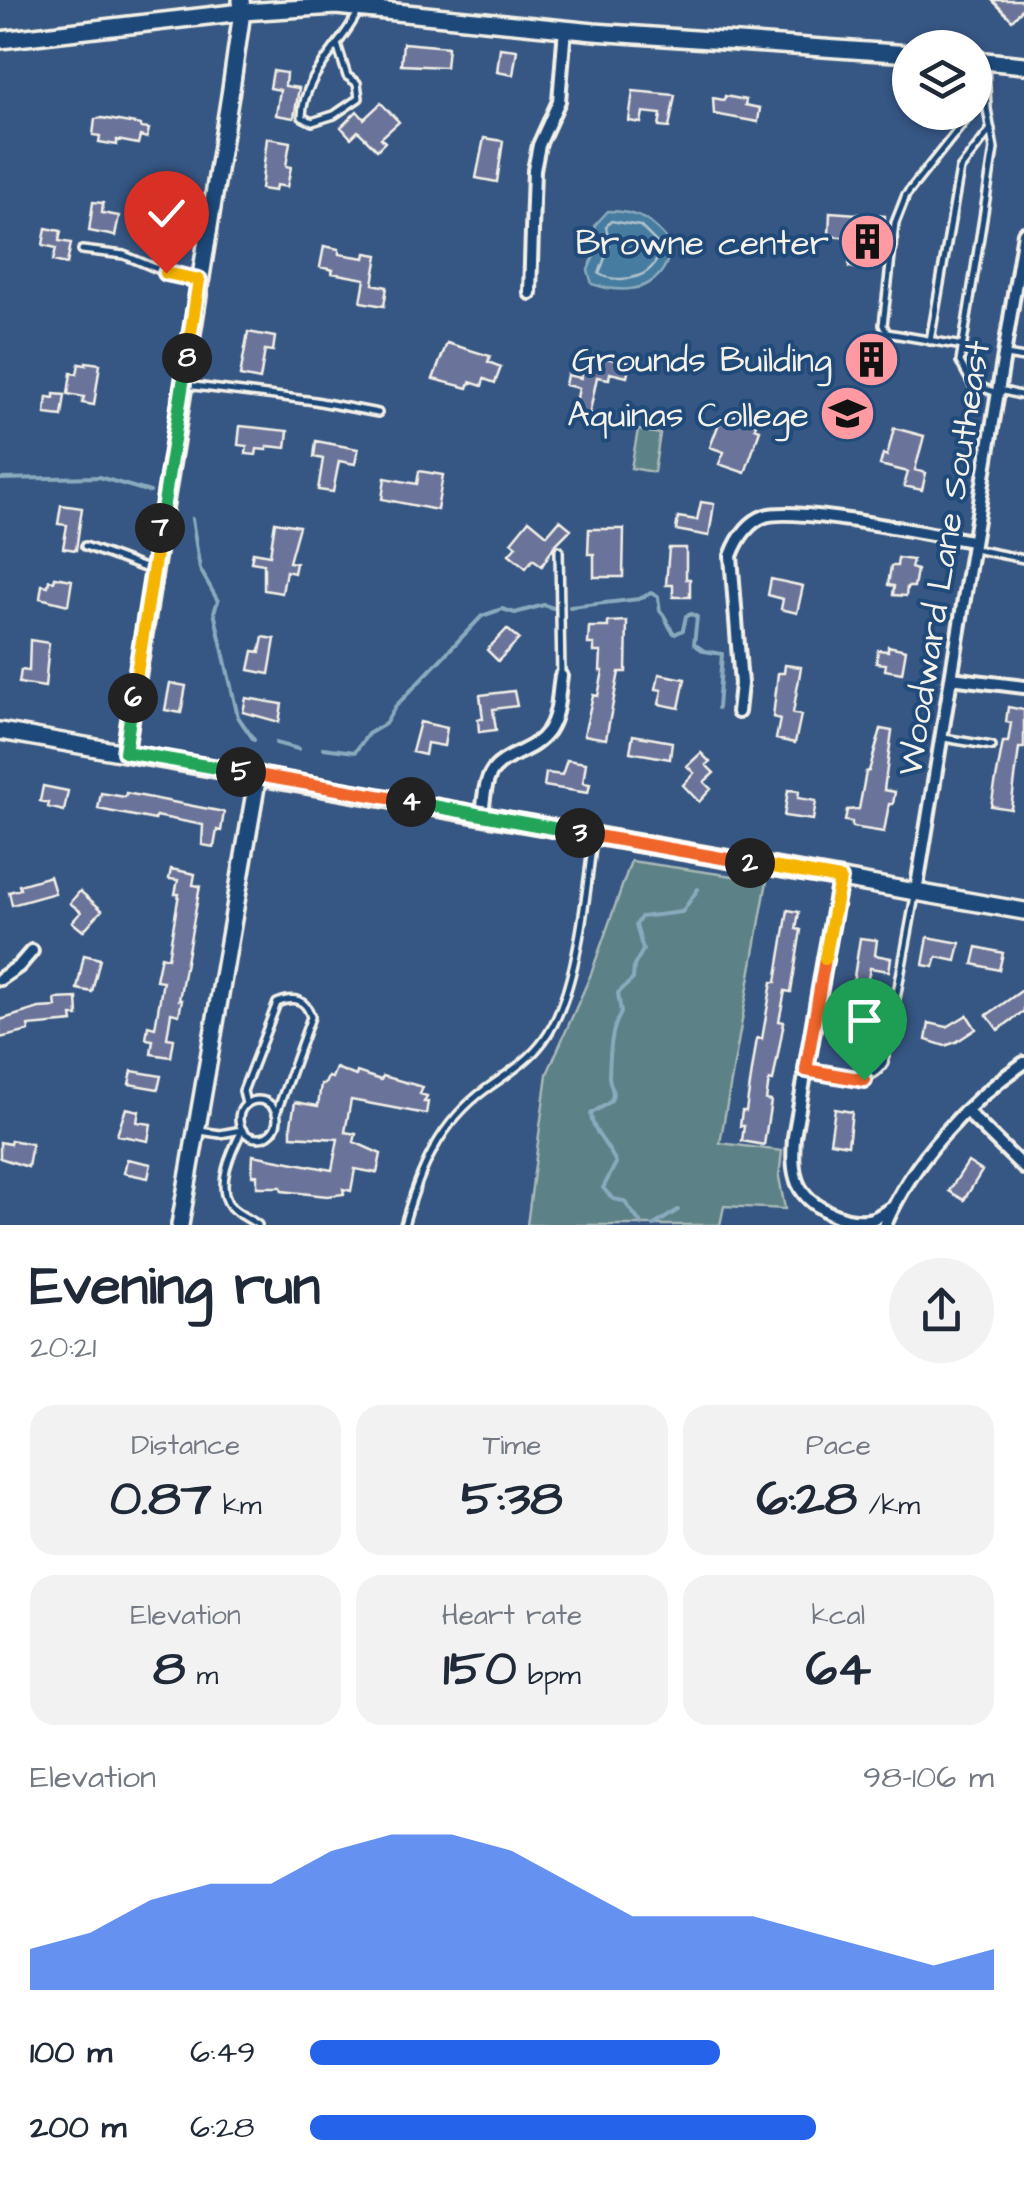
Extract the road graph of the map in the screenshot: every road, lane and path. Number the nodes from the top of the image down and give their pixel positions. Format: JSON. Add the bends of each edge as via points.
{"nodes":[{"id":1,"x":241,"y":6,"type":"edge"},
{"id":2,"x":360,"y":8,"type":"junction"},
{"id":3,"x":565,"y":28,"type":"junction"},
{"id":4,"x":0,"y":40,"type":"edge"},
{"id":5,"x":338,"y":44,"type":"junction"},
{"id":6,"x":892,"y":53,"type":"edge"},
{"id":7,"x":992,"y":62,"type":"edge"},
{"id":8,"x":1024,"y":65,"type":"edge"},
{"id":9,"x":958,"y":130,"type":"edge"},
{"id":10,"x":991,"y":130,"type":"joint"},
{"id":11,"x":1024,"y":234,"type":"edge"},
{"id":12,"x":82,"y":250,"type":"dead end"},
{"id":13,"x":1020,"y":278,"type":"edge"},
{"id":14,"x":199,"y":280,"type":"junction"},
{"id":15,"x":530,"y":293,"type":"dead end"},
{"id":16,"x":930,"y":342,"type":"junction"},
{"id":17,"x":963,"y":346,"type":"junction"},
{"id":18,"x":1003,"y":354,"type":"junction"},
{"id":19,"x":1024,"y":358,"type":"edge"},
{"id":20,"x":183,"y":385,"type":"junction"},
{"id":21,"x":997,"y":391,"type":"junction"},
{"id":22,"x":1024,"y":396,"type":"edge"},
{"id":23,"x":378,"y":413,"type":"dead end"},
{"id":24,"x":971,"y":545,"type":"junction"},
{"id":25,"x":84,"y":546,"type":"dead end"},
{"id":26,"x":559,"y":550,"type":"dead end"},
{"id":27,"x":1024,"y":559,"type":"edge"},
{"id":28,"x":153,"y":571,"type":"junction"},
{"id":29,"x":560,"y":676,"type":"joint"},
{"id":30,"x":951,"y":678,"type":"junction"},
{"id":31,"x":1024,"y":688,"type":"edge"},
{"id":32,"x":738,"y":712,"type":"dead end"},
{"id":33,"x":0,"y":731,"type":"edge"},
{"id":34,"x":941,"y":738,"type":"junction"},
{"id":35,"x":992,"y":746,"type":"dead end"},
{"id":36,"x":125,"y":752,"type":"junction"},
{"id":37,"x":258,"y":775,"type":"junction"},
{"id":38,"x":482,"y":815,"type":"junction"},
{"id":39,"x":593,"y":836,"type":"junction"},
{"id":40,"x":840,"y":879,"type":"junction"},
{"id":41,"x":916,"y":892,"type":"junction"},
{"id":42,"x":1024,"y":911,"type":"edge"},
{"id":43,"x":32,"y":951,"type":"dead end"},
{"id":44,"x":0,"y":979,"type":"edge"},
{"id":45,"x":1024,"y":1063,"type":"edge"},
{"id":46,"x":806,"y":1070,"type":"junction"},
{"id":47,"x":246,"y":1104,"type":"junction"},
{"id":48,"x":966,"y":1112,"type":"junction"},
{"id":49,"x":276,"y":1114,"type":"junction"},
{"id":50,"x":242,"y":1130,"type":"junction"},
{"id":51,"x":196,"y":1131,"type":"junction"},
{"id":52,"x":1024,"y":1168,"type":"edge"},
{"id":53,"x":893,"y":1208,"type":"junction"},
{"id":54,"x":180,"y":1225,"type":"edge"},
{"id":55,"x":258,"y":1225,"type":"edge"},
{"id":56,"x":404,"y":1225,"type":"edge"},
{"id":57,"x":886,"y":1225,"type":"edge"}],
"edges":[{"from":1,"to":2,"type":"main road"},
{"from":1,"to":4,"type":"main road"},
{"from":1,"to":14,"type":"main road"},
{"from":2,"to":3,"type":"main road"},
{"from":2,"to":5,"type":"lane"},
{"from":3,"to":6,"type":"main road"},
{"from":3,"to":15,"type":"street","via":[[559,101],[534,170]]},
{"from":5,"to":5,"type":"lane","via":[[302,100],[302,117],[312,122],[359,98]]},
{"from":7,"to":8,"type":"main road"},
{"from":9,"to":16,"type":"lane","via":[[906,194],[896,223],[883,325],[887,333]]},
{"from":10,"to":16,"type":"lane","via":[[960,169]]},
{"from":10,"to":17,"type":"lane","via":[[994,149]]},
{"from":11,"to":13,"type":"street","name":"Woodward Lane Southeast"},
{"from":12,"to":14,"type":"lane","via":[[124,255]]},
{"from":13,"to":18,"type":"street","name":"Woodward Lane Southeast"},
{"from":14,"to":20,"type":"main road"},
{"from":16,"to":17,"type":"lane"},
{"from":17,"to":21,"type":"lane","via":[[960,362],[972,384]]},
{"from":18,"to":19,"type":"lane"},
{"from":18,"to":21,"type":"street","name":"Woodward Lane Southeast"},
{"from":20,"to":23,"type":"lane"},
{"from":20,"to":28,"type":"main road"},
{"from":21,"to":22,"type":"lane"},
{"from":21,"to":24,"type":"street","name":"Woodward Lane Southeast"},
{"from":24,"to":27,"type":"lane"},
{"from":24,"to":30,"type":"street","name":"Woodward Lane Southeast"},
{"from":24,"to":32,"type":"street","via":[[792,513],[760,518],[731,556]]},
{"from":25,"to":28,"type":"lane"},
{"from":26,"to":29,"type":"lane"},
{"from":28,"to":36,"type":"main road"},
{"from":29,"to":38,"type":"street","via":[[550,729],[494,768]]},
{"from":30,"to":31,"type":"street"},
{"from":30,"to":34,"type":"street","name":"Woodward Lane Southeast"},
{"from":33,"to":36,"type":"main road"},
{"from":34,"to":35,"type":"lane"},
{"from":34,"to":41,"type":"street","name":"Woodward Lane Southeast"},
{"from":36,"to":37,"type":"main road"},
{"from":37,"to":38,"type":"main road"},
{"from":37,"to":51,"type":"main road"},
{"from":38,"to":39,"type":"main road"},
{"from":39,"to":40,"type":"main road"},
{"from":39,"to":56,"type":"lane","via":[[580,932],[556,1021],[524,1061],[483,1091],[433,1147]]},
{"from":40,"to":41,"type":"main road"},
{"from":40,"to":46,"type":"street"},
{"from":41,"to":42,"type":"main road"},
{"from":41,"to":46,"type":"lane","via":[[884,1063],[864,1080]]},
{"from":43,"to":44,"type":"street"},
{"from":45,"to":48,"type":"street"},
{"from":46,"to":53,"type":"street","via":[[794,1137],[799,1186],[840,1217],[870,1220]]},
{"from":47,"to":49,"type":"lane","via":[[264,1101]]},
{"from":47,"to":49,"type":"lane","via":[[243,1091],[267,1022],[278,1002],[301,1000],[311,1017]]},
{"from":47,"to":50,"type":"lane","via":[[238,1120]]},
{"from":48,"to":52,"type":"street"},
{"from":48,"to":53,"type":"street","via":[[915,1170]]},
{"from":49,"to":50,"type":"lane","via":[[269,1135],[257,1138]]},
{"from":50,"to":51,"type":"lane"},
{"from":50,"to":55,"type":"lane","via":[[224,1181],[226,1196]]},
{"from":51,"to":54,"type":"main road"},
{"from":53,"to":57,"type":"street"}]}
